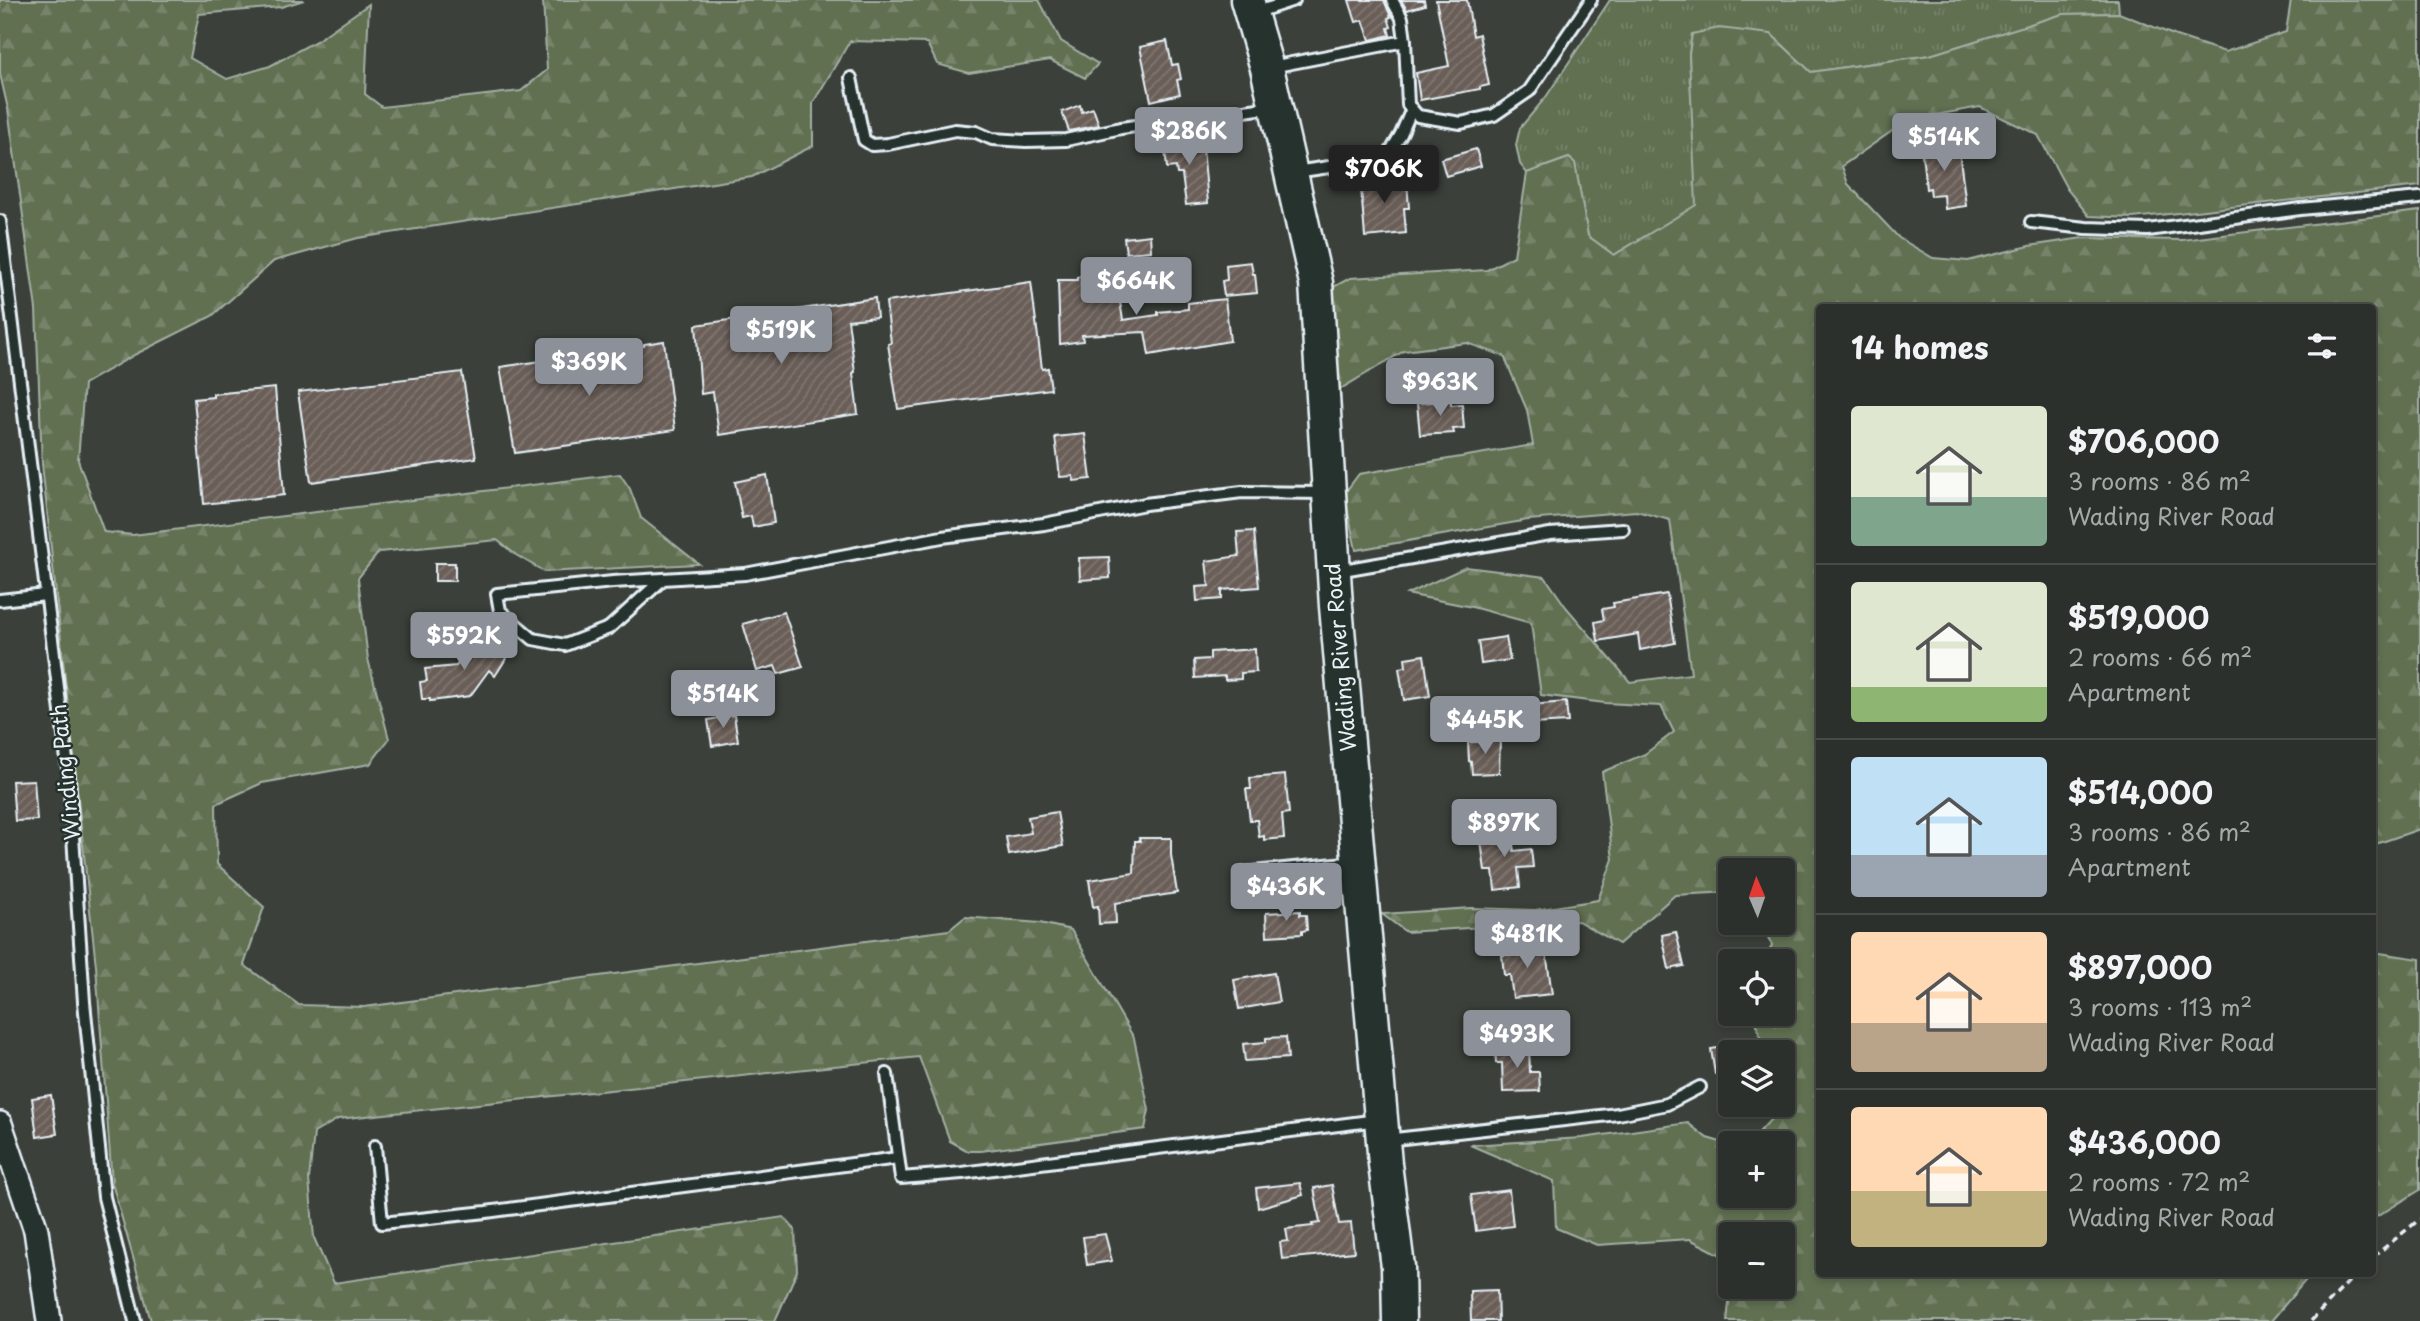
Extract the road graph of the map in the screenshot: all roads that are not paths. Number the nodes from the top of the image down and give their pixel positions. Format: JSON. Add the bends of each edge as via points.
{"nodes":[{"id":1,"x":1294,"y":0,"type":"edge"},
{"id":2,"x":1392,"y":0,"type":"edge"},
{"id":3,"x":1591,"y":0,"type":"edge"},
{"id":4,"x":1249,"y":7,"type":"edge"},
{"id":5,"x":1405,"y":41,"type":"junction"},
{"id":6,"x":1267,"y":68,"type":"junction"},
{"id":7,"x":851,"y":78,"type":"dead end"},
{"id":8,"x":1276,"y":106,"type":"junction"},
{"id":9,"x":1412,"y":109,"type":"junction"},
{"id":10,"x":1291,"y":172,"type":"junction"},
{"id":11,"x":2420,"y":198,"type":"edge"},
{"id":12,"x":0,"y":221,"type":"edge"},
{"id":13,"x":2031,"y":222,"type":"dead end"},
{"id":14,"x":1329,"y":493,"type":"junction"},
{"id":15,"x":1623,"y":529,"type":"dead end"},
{"id":16,"x":1334,"y":572,"type":"junction"},
{"id":17,"x":663,"y":579,"type":"junction"},
{"id":18,"x":46,"y":595,"type":"junction"},
{"id":19,"x":0,"y":600,"type":"edge"},
{"id":20,"x":1359,"y":862,"type":"junction"},
{"id":21,"x":1243,"y":873,"type":"dead end"},
{"id":22,"x":887,"y":1074,"type":"dead end"},
{"id":23,"x":1700,"y":1087,"type":"dead end"},
{"id":24,"x":0,"y":1124,"type":"edge"},
{"id":25,"x":1382,"y":1130,"type":"junction"},
{"id":26,"x":375,"y":1146,"type":"dead end"},
{"id":27,"x":898,"y":1158,"type":"junction"},
{"id":28,"x":49,"y":1321,"type":"edge"},
{"id":29,"x":135,"y":1321,"type":"edge"},
{"id":30,"x":1399,"y":1321,"type":"edge"}],
"edges":[{"from":1,"to":4,"type":"lane"},
{"from":2,"to":5,"type":"lane","via":[[1402,18]]},
{"from":3,"to":9,"type":"lane","via":[[1529,91],[1494,115],[1461,123],[1418,116]]},
{"from":4,"to":6,"type":"main road","name":"Wading River Road"},
{"from":5,"to":6,"type":"lane"},
{"from":5,"to":9,"type":"lane","via":[[1408,105]]},
{"from":6,"to":8,"type":"main road","name":"Wading River Road"},
{"from":7,"to":8,"type":"lane","via":[[864,140],[872,145],[955,130],[992,139],[1066,140]]},
{"from":8,"to":10,"type":"main road","name":"Wading River Road"},
{"from":9,"to":10,"type":"lane","via":[[1388,156]]},
{"from":10,"to":14,"type":"main road","name":"Wading River Road","via":[[1316,283]]},
{"from":11,"to":13,"type":"lane","via":[[2148,230]]},
{"from":12,"to":18,"type":"lane","name":"Winding Path"},
{"from":14,"to":16,"type":"main road","name":"Wading River Road"},
{"from":14,"to":17,"type":"lane","via":[[1242,492],[1145,504],[745,574]]},
{"from":15,"to":16,"type":"lane","via":[[1550,534]]},
{"from":16,"to":20,"type":"main road","name":"Wading River Road"},
{"from":17,"to":17,"type":"lane","via":[[613,582],[497,594],[500,611],[533,639],[565,645],[609,628]]},
{"from":18,"to":19,"type":"lane"},
{"from":18,"to":29,"type":"lane","name":"Winding Path","via":[[69,776],[84,1002],[104,1197]]},
{"from":20,"to":21,"type":"lane"},
{"from":20,"to":25,"type":"main road","name":"Wading River Road"},
{"from":22,"to":27,"type":"lane"},
{"from":23,"to":25,"type":"lane","via":[[1667,1104],[1618,1114]]},
{"from":24,"to":28,"type":"street","via":[[36,1230]]},
{"from":25,"to":27,"type":"lane","via":[[901,1178]]},
{"from":25,"to":30,"type":"main road","name":"Wading River Road","via":[[1398,1268]]},
{"from":26,"to":27,"type":"lane","via":[[382,1223]]}]}
